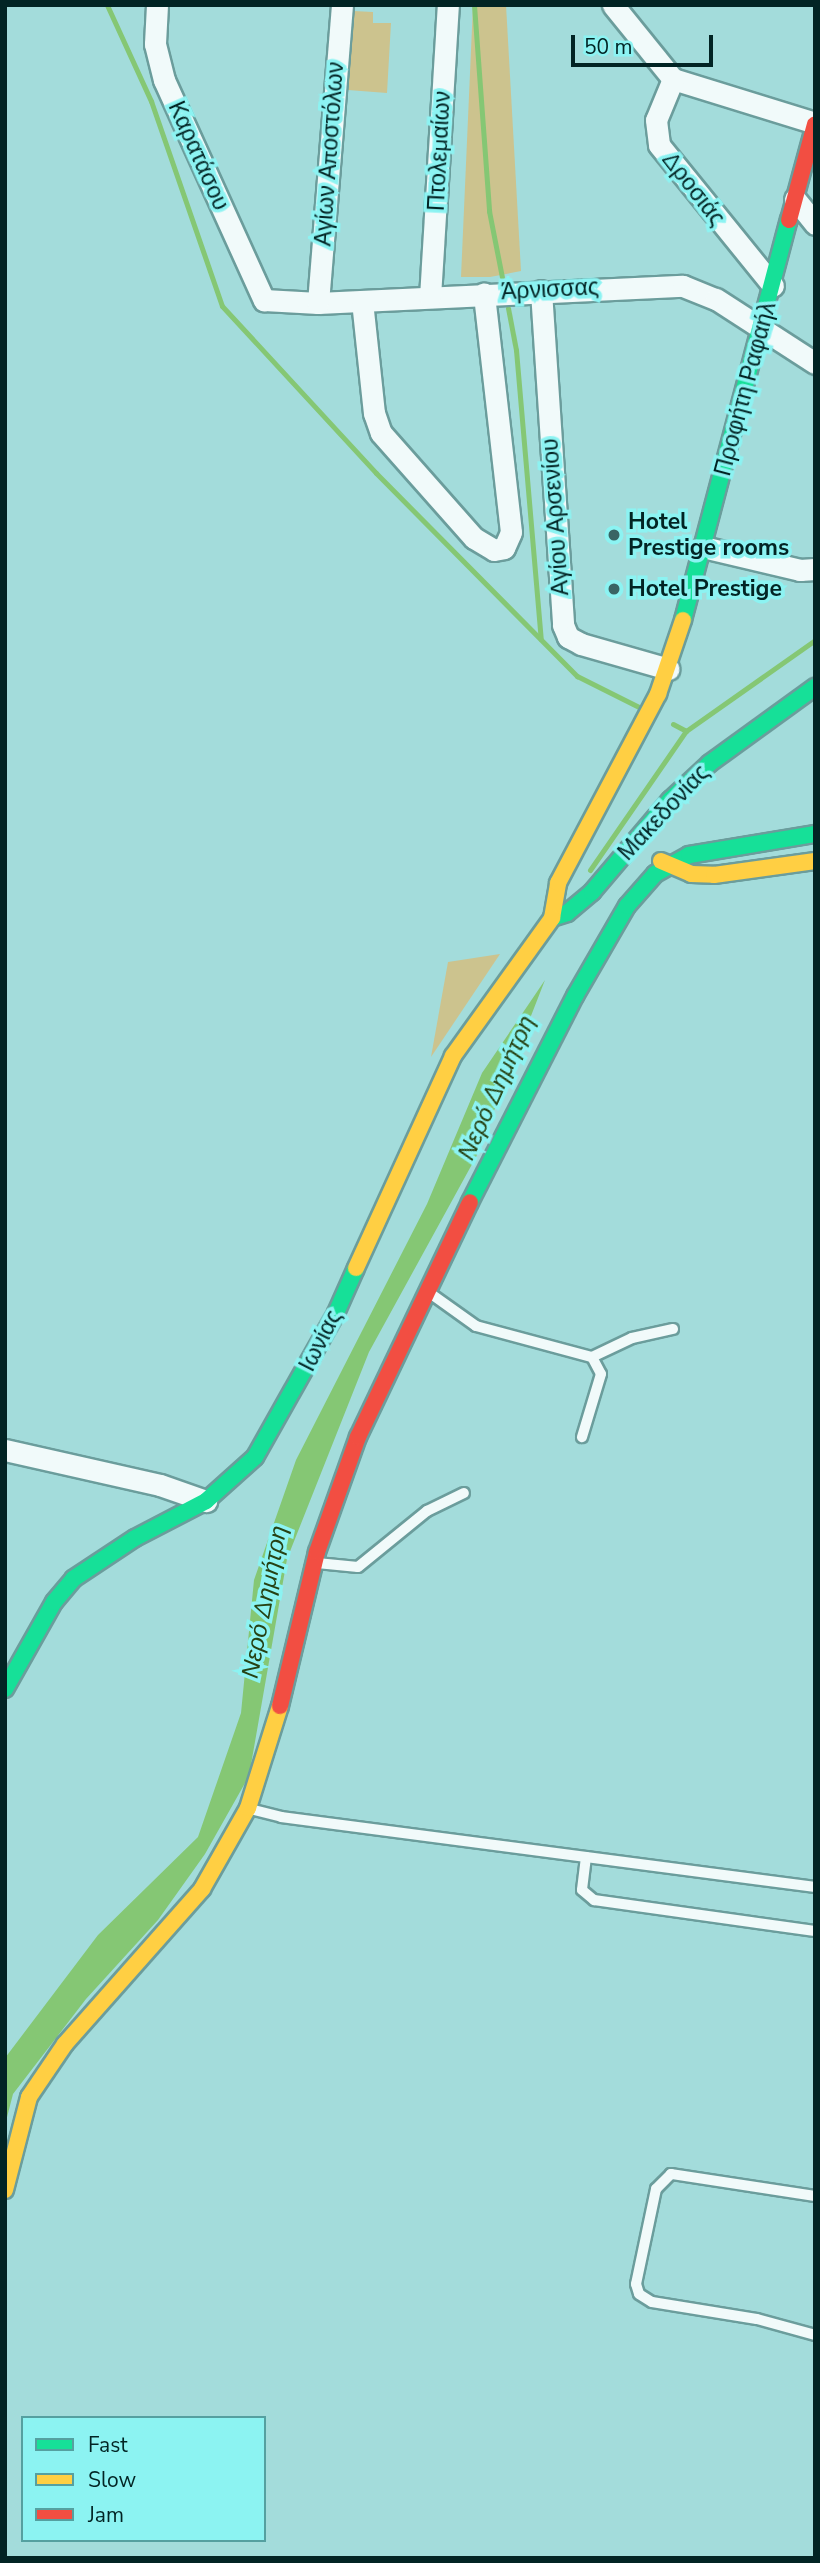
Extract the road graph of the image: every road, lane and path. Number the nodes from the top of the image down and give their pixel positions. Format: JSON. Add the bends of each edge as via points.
{"nodes":[{"id":1,"x":156,"y":5,"type":"edge"},
{"id":2,"x":342,"y":5,"type":"edge"},
{"id":3,"x":448,"y":5,"type":"edge"},
{"id":4,"x":613,"y":5,"type":"edge"},
{"id":5,"x":673,"y":79,"type":"junction"},
{"id":6,"x":815,"y":123,"type":"edge"},
{"id":7,"x":795,"y":199,"type":"junction"},
{"id":8,"x":815,"y":224,"type":"edge"},
{"id":9,"x":773,"y":286,"type":"junction"},
{"id":10,"x":541,"y":290,"type":"junction"},
{"id":11,"x":484,"y":293,"type":"junction"},
{"id":12,"x":430,"y":297,"type":"junction"},
{"id":13,"x":264,"y":300,"type":"joint"},
{"id":14,"x":362,"y":301,"type":"junction"},
{"id":15,"x":318,"y":303,"type":"junction"},
{"id":16,"x":762,"y":330,"type":"junction"},
{"id":17,"x":815,"y":363,"type":"edge"},
{"id":18,"x":703,"y":547,"type":"junction"},
{"id":19,"x":815,"y":569,"type":"edge"},
{"id":20,"x":669,"y":669,"type":"junction"},
{"id":21,"x":815,"y":687,"type":"edge"},
{"id":22,"x":815,"y":834,"type":"edge"},
{"id":23,"x":632,"y":846,"type":"junction"},
{"id":24,"x":815,"y":861,"type":"edge"},
{"id":25,"x":668,"y":864,"type":"junction"},
{"id":26,"x":552,"y":918,"type":"junction"},
{"id":27,"x":425,"y":1289,"type":"junction"},
{"id":28,"x":673,"y":1329,"type":"dead end"},
{"id":29,"x":592,"y":1357,"type":"junction"},
{"id":30,"x":582,"y":1437,"type":"dead end"},
{"id":31,"x":5,"y":1450,"type":"edge"},
{"id":32,"x":464,"y":1493,"type":"dead end"},
{"id":33,"x":206,"y":1501,"type":"junction"},
{"id":34,"x":314,"y":1563,"type":"junction"},
{"id":35,"x":5,"y":1689,"type":"edge"},
{"id":36,"x":248,"y":1808,"type":"junction"},
{"id":37,"x":586,"y":1857,"type":"junction"},
{"id":38,"x":815,"y":1887,"type":"edge"},
{"id":39,"x":815,"y":1931,"type":"edge"},
{"id":40,"x":5,"y":2190,"type":"edge"},
{"id":41,"x":815,"y":2196,"type":"edge"},
{"id":42,"x":815,"y":2335,"type":"edge"}],
"edges":[{"from":1,"to":13,"type":"street","name":"Καρατάσου","via":[[155,44],[164,80]]},
{"from":2,"to":15,"type":"street","name":"Αγίων Αποστόλων"},
{"from":3,"to":12,"type":"street","name":"Πτολεμαίων"},
{"from":4,"to":5,"type":"street"},
{"from":5,"to":6,"type":"street"},
{"from":5,"to":9,"type":"street","name":"Δροσιάς","via":[[656,120],[659,145]]},
{"from":6,"to":7,"type":"street","name":"Προφήτη Ραφαήλ"},
{"from":7,"to":8,"type":"street"},
{"from":7,"to":9,"type":"street","name":"Προφήτη Ραφαήλ"},
{"from":9,"to":16,"type":"street","name":"Προφήτη Ραφαήλ"},
{"from":10,"to":11,"type":"street","name":"Άρνισσας"},
{"from":10,"to":16,"type":"street","name":"Άρνισσας","via":[[683,286],[716,299]]},
{"from":10,"to":20,"type":"street","name":"Αγίου Αρσενίου","via":[[563,625],[568,637],[582,643]]},
{"from":11,"to":12,"type":"street","name":"Άρνισσας"},
{"from":11,"to":14,"type":"street","via":[[511,532],[504,548],[494,550],[474,538],[381,432],[374,413]]},
{"from":12,"to":14,"type":"street","name":"Άρνισσας"},
{"from":13,"to":15,"type":"street","name":"Άρνισσας"},
{"from":14,"to":15,"type":"street","name":"Άρνισσας"},
{"from":16,"to":17,"type":"street","name":"Άρνισσας"},
{"from":16,"to":18,"type":"street","name":"Προφήτη Ραφαήλ"},
{"from":18,"to":19,"type":"street","via":[[800,570]]},
{"from":18,"to":20,"type":"street","name":"Προφήτη Ραφαήλ"},
{"from":20,"to":26,"type":"street","name":"Προφήτη Ραφαήλ","via":[[576,842],[558,883]]},
{"from":21,"to":23,"type":"street","name":"Μακεδονίας","via":[[710,763],[670,800]]},
{"from":22,"to":25,"type":"street","via":[[710,850]]},
{"from":23,"to":25,"type":"street"},
{"from":23,"to":26,"type":"street","name":"Μακεδονίας","via":[[581,902]]},
{"from":24,"to":25,"type":"street","via":[[714,875],[691,874]]},
{"from":25,"to":27,"type":"street","via":[[627,906]]},
{"from":26,"to":33,"type":"street","name":"Ιωνίας","via":[[448,1066],[336,1313],[270,1434],[236,1479]]},
{"from":27,"to":29,"type":"lane","via":[[476,1326]]},
{"from":27,"to":34,"type":"street","via":[[358,1437]]},
{"from":28,"to":29,"type":"lane","via":[[632,1338]]},
{"from":29,"to":30,"type":"lane","via":[[601,1374]]},
{"from":31,"to":33,"type":"street","via":[[160,1485]]},
{"from":32,"to":34,"type":"lane","via":[[427,1511],[358,1567]]},
{"from":33,"to":35,"type":"street","name":"Ιωνίας","via":[[135,1538],[74,1579],[54,1602]]},
{"from":34,"to":36,"type":"street","via":[[270,1748]]},
{"from":36,"to":37,"type":"lane","via":[[281,1817]]},
{"from":36,"to":40,"type":"street","via":[[202,1889],[65,2044],[29,2097]]},
{"from":37,"to":38,"type":"lane"},
{"from":37,"to":39,"type":"lane","via":[[582,1890],[594,1900]]},
{"from":41,"to":42,"type":"lane","via":[[671,2174],[656,2189],[636,2284],[639,2294],[652,2302],[757,2319]]}]}
